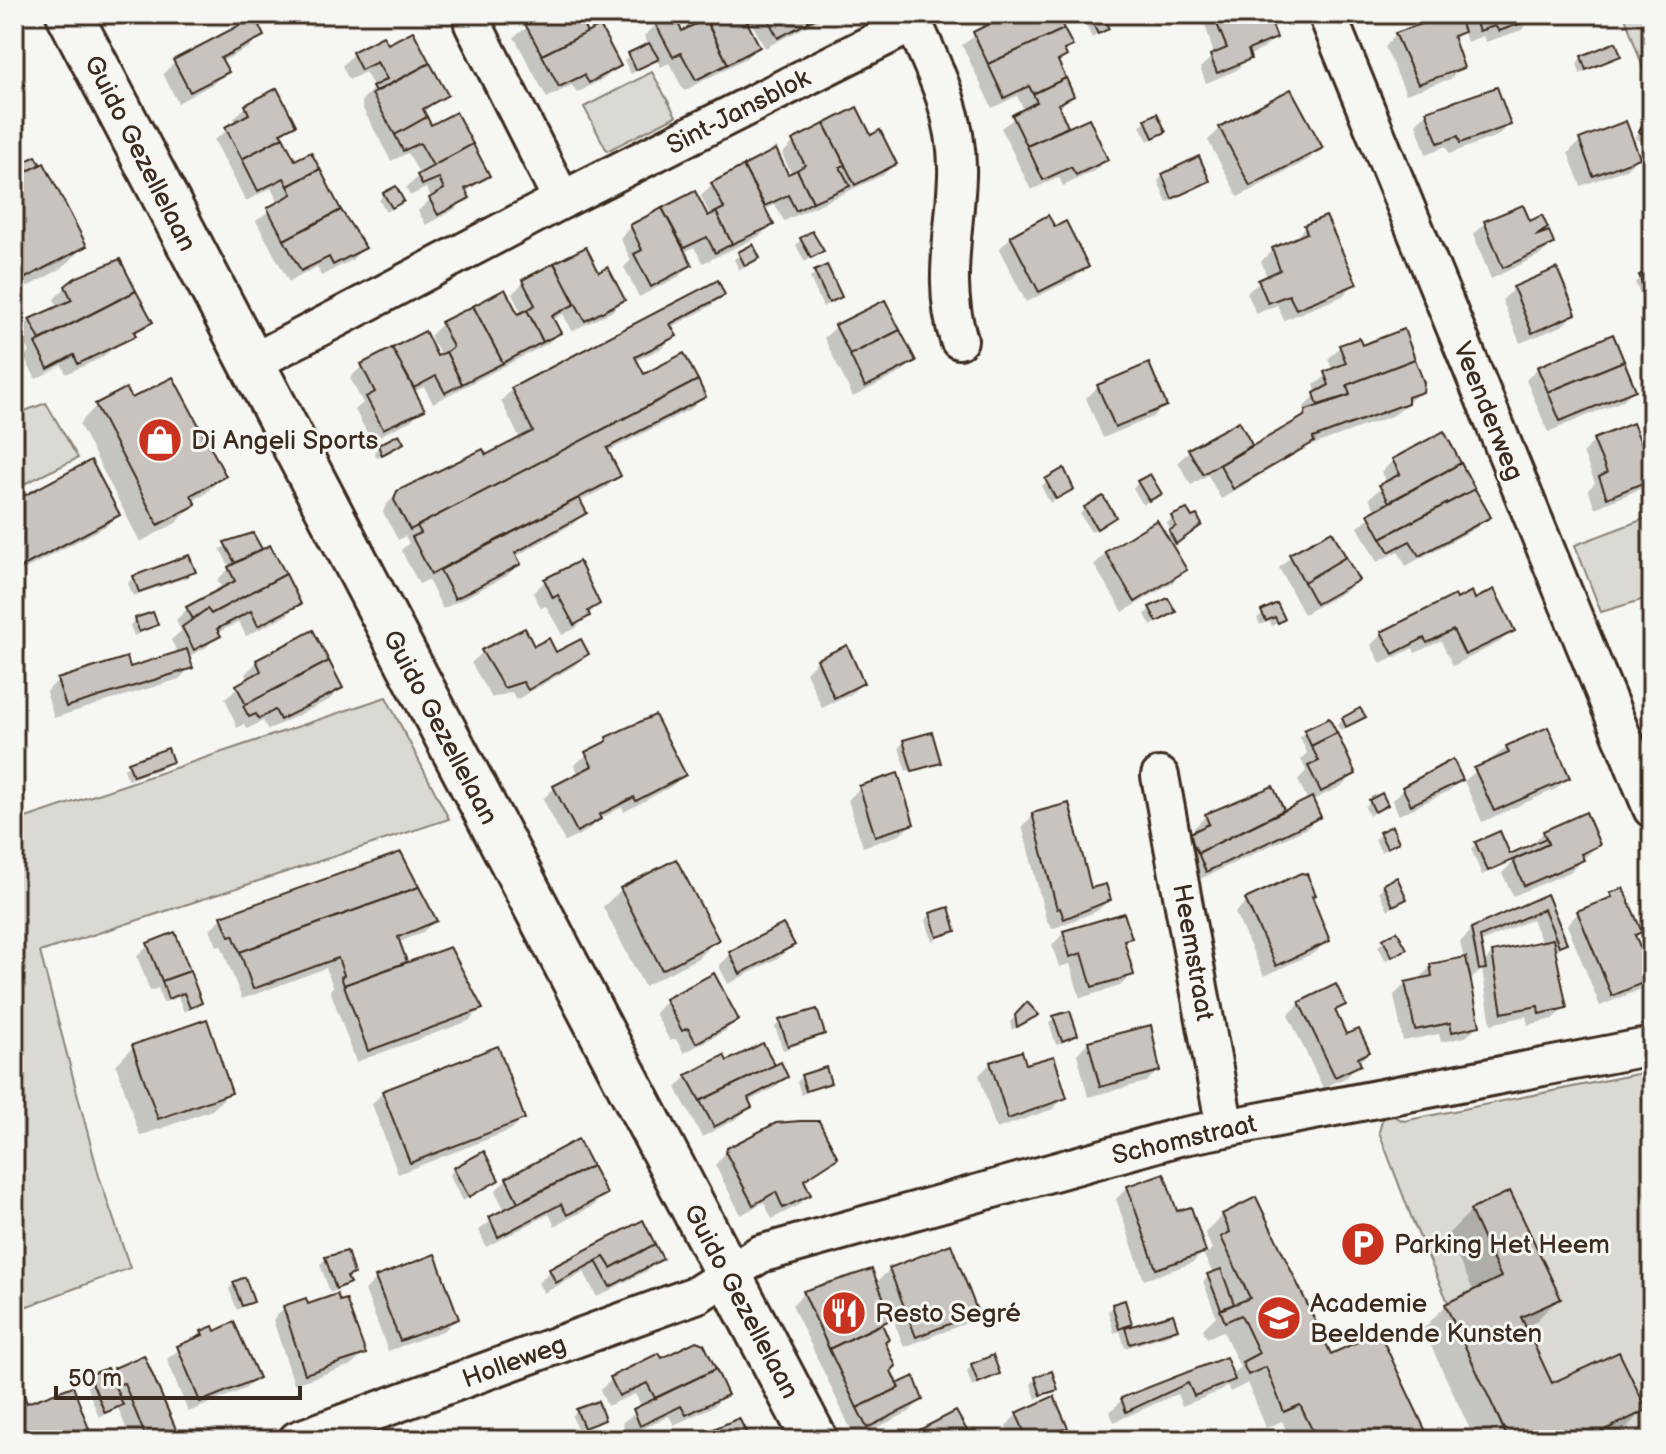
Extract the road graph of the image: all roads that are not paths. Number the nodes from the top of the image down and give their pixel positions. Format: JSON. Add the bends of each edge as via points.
{"nodes":[{"id":1,"x":69,"y":14,"type":"edge"},
{"id":2,"x":1327,"y":14,"type":"edge"},
{"id":3,"x":911,"y":18,"type":"edge"},
{"id":4,"x":473,"y":24,"type":"dead end"},
{"id":5,"x":562,"y":200,"type":"junction"},
{"id":6,"x":959,"y":340,"type":"dead end"},
{"id":7,"x":250,"y":364,"type":"junction"},
{"id":8,"x":1160,"y":776,"type":"dead end"},
{"id":9,"x":1652,"y":809,"type":"edge"},
{"id":10,"x":1652,"y":1046,"type":"edge"},
{"id":11,"x":1225,"y":1128,"type":"junction"},
{"id":12,"x":728,"y":1275,"type":"junction"},
{"id":13,"x":297,"y":1440,"type":"edge"},
{"id":14,"x":815,"y":1440,"type":"edge"}],
"edges":[{"from":1,"to":7,"type":"main road","name":"Guido Gezellelaan"},
{"from":2,"to":9,"type":"street","name":"Veenderweg"},
{"from":3,"to":5,"type":"street","name":"Sint-Jansblok"},
{"from":3,"to":6,"type":"street","name":"Sint-Jansblok","via":[[947,97],[955,136],[957,176],[948,263]]},
{"from":4,"to":5,"type":"street"},
{"from":5,"to":7,"type":"street","name":"Sint-Jansblok"},
{"from":7,"to":12,"type":"main road","name":"Guido Gezellelaan"},
{"from":8,"to":11,"type":"street","name":"Heemstraat"},
{"from":10,"to":11,"type":"street","name":"Schomstraat"},
{"from":11,"to":12,"type":"street","name":"Schomstraat","via":[[760,1254]]},
{"from":12,"to":13,"type":"street","name":"Holleweg","via":[[698,1294]]},
{"from":12,"to":14,"type":"main road","name":"Guido Gezellelaan"}]}
